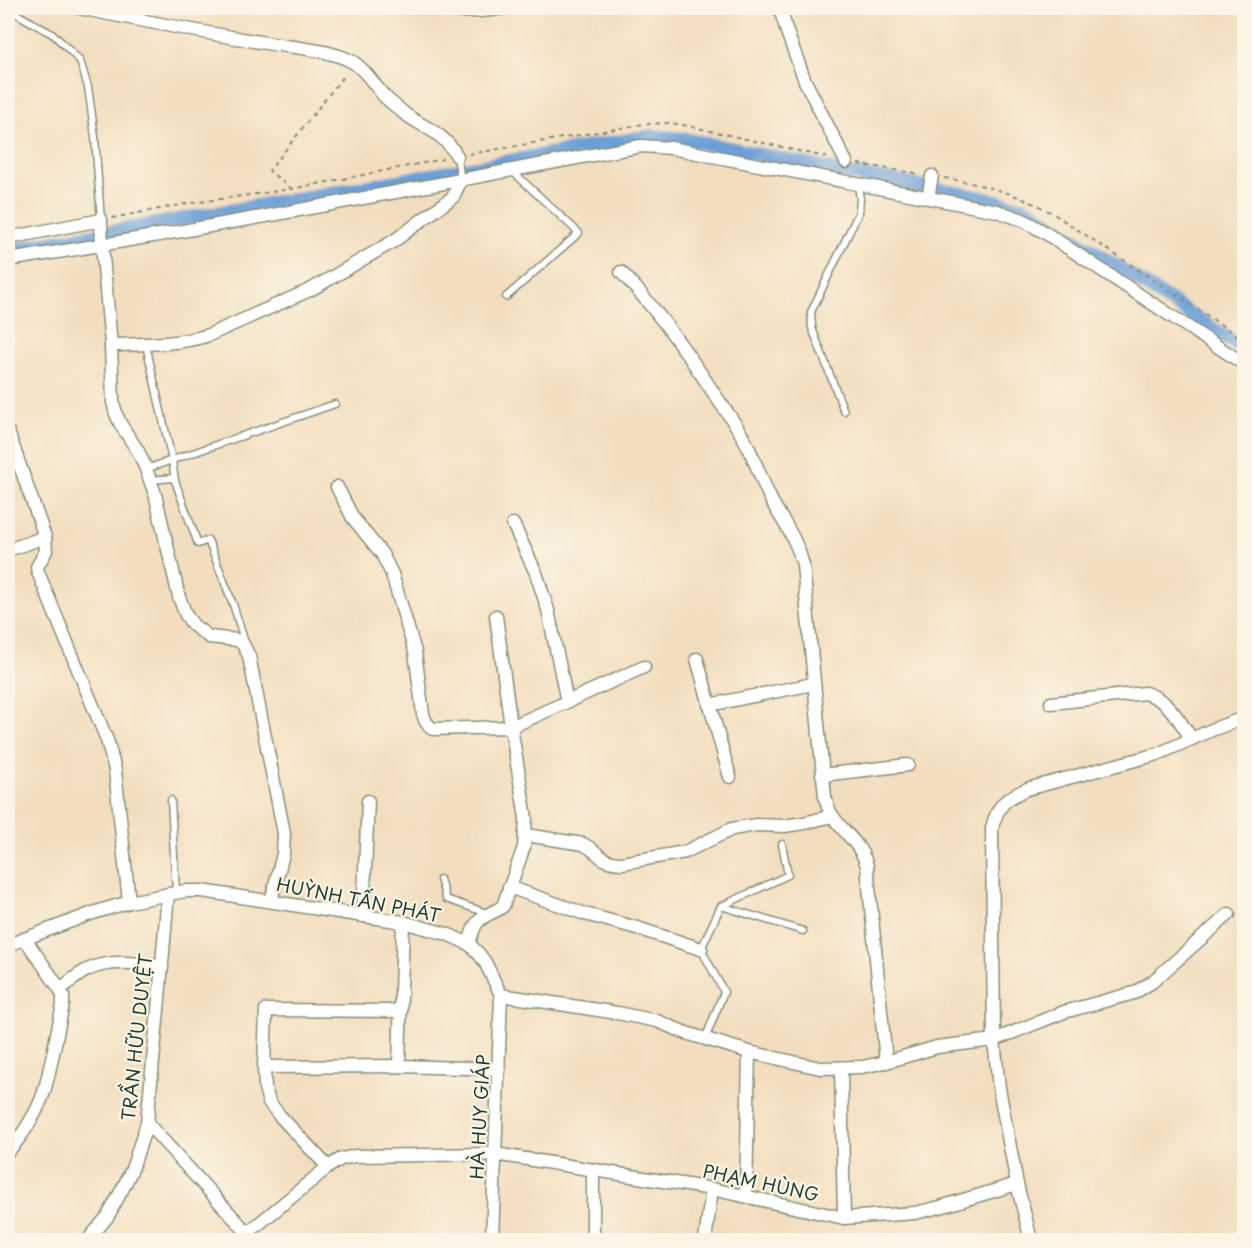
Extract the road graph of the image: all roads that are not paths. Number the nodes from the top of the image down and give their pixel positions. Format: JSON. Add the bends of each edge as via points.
{"nodes":[{"id":1,"x":79,"y":8,"type":"edge"},
{"id":2,"x":435,"y":8,"type":"edge"},
{"id":3,"x":505,"y":8,"type":"edge"},
{"id":4,"x":780,"y":8,"type":"edge"},
{"id":5,"x":8,"y":9,"type":"edge"},
{"id":6,"x":457,"y":156,"type":"joint"},
{"id":7,"x":846,"y":162,"type":"road end"},
{"id":8,"x":510,"y":170,"type":"junction"},
{"id":9,"x":932,"y":176,"type":"road end"},
{"id":10,"x":461,"y":180,"type":"junction"},
{"id":11,"x":858,"y":184,"type":"junction"},
{"id":12,"x":928,"y":198,"type":"junction"},
{"id":13,"x":102,"y":234,"type":"junction"},
{"id":14,"x":8,"y":238,"type":"edge"},
{"id":15,"x":8,"y":260,"type":"edge"},
{"id":16,"x":621,"y":272,"type":"dead end"},
{"id":17,"x":507,"y":297,"type":"dead end"},
{"id":18,"x":146,"y":344,"type":"junction"},
{"id":19,"x":111,"y":345,"type":"junction"},
{"id":20,"x":1245,"y":364,"type":"edge"},
{"id":21,"x":335,"y":404,"type":"dead end"},
{"id":22,"x":844,"y":411,"type":"dead end"},
{"id":23,"x":8,"y":432,"type":"edge"},
{"id":24,"x":172,"y":460,"type":"junction"},
{"id":25,"x":148,"y":475,"type":"junction"},
{"id":26,"x":175,"y":483,"type":"junction"},
{"id":27,"x":337,"y":487,"type":"dead end"},
{"id":28,"x":513,"y":524,"type":"dead end"},
{"id":29,"x":45,"y":537,"type":"junction"},
{"id":30,"x":8,"y":550,"type":"edge"},
{"id":31,"x":496,"y":616,"type":"dead end"},
{"id":32,"x":247,"y":649,"type":"junction"},
{"id":33,"x":697,"y":659,"type":"dead end"},
{"id":34,"x":644,"y":667,"type":"dead end"},
{"id":35,"x":813,"y":684,"type":"junction"},
{"id":36,"x":567,"y":702,"type":"junction"},
{"id":37,"x":1051,"y":703,"type":"dead end"},
{"id":38,"x":709,"y":705,"type":"junction"},
{"id":39,"x":1245,"y":718,"type":"edge"},
{"id":40,"x":511,"y":727,"type":"junction"},
{"id":41,"x":1192,"y":739,"type":"junction"},
{"id":42,"x":908,"y":765,"type":"dead end"},
{"id":43,"x":822,"y":775,"type":"junction"},
{"id":44,"x":730,"y":777,"type":"dead end"},
{"id":45,"x":171,"y":800,"type":"dead end"},
{"id":46,"x":368,"y":801,"type":"dead end"},
{"id":47,"x":832,"y":816,"type":"junction"},
{"id":48,"x":526,"y":835,"type":"junction"},
{"id":49,"x":782,"y":844,"type":"dead end"},
{"id":50,"x":440,"y":879,"type":"dead end"},
{"id":51,"x":509,"y":887,"type":"junction"},
{"id":52,"x":172,"y":893,"type":"junction"},
{"id":53,"x":271,"y":901,"type":"junction"},
{"id":54,"x":129,"y":902,"type":"junction"},
{"id":55,"x":721,"y":906,"type":"junction"},
{"id":56,"x":490,"y":914,"type":"junction"},
{"id":57,"x":1229,"y":914,"type":"dead end"},
{"id":58,"x":363,"y":916,"type":"junction"},
{"id":59,"x":403,"y":922,"type":"junction"},
{"id":60,"x":803,"y":931,"type":"dead end"},
{"id":61,"x":25,"y":939,"type":"junction"},
{"id":62,"x":469,"y":944,"type":"junction"},
{"id":63,"x":8,"y":945,"type":"edge"},
{"id":64,"x":701,"y":949,"type":"junction"},
{"id":65,"x":162,"y":967,"type":"junction"},
{"id":66,"x":60,"y":989,"type":"junction"},
{"id":67,"x":501,"y":995,"type":"junction"},
{"id":68,"x":400,"y":1011,"type":"junction"},
{"id":69,"x":705,"y":1039,"type":"junction"},
{"id":70,"x":994,"y":1040,"type":"junction"},
{"id":71,"x":749,"y":1052,"type":"junction"},
{"id":72,"x":886,"y":1062,"type":"junction"},
{"id":73,"x":399,"y":1066,"type":"junction"},
{"id":74,"x":264,"y":1067,"type":"junction"},
{"id":75,"x":841,"y":1068,"type":"junction"},
{"id":76,"x":499,"y":1069,"type":"junction"},
{"id":77,"x":147,"y":1123,"type":"junction"},
{"id":78,"x":8,"y":1151,"type":"edge"},
{"id":79,"x":495,"y":1154,"type":"junction"},
{"id":80,"x":327,"y":1167,"type":"junction"},
{"id":81,"x":593,"y":1170,"type":"junction"},
{"id":82,"x":1017,"y":1184,"type":"junction"},
{"id":83,"x":712,"y":1189,"type":"junction"},
{"id":84,"x":746,"y":1197,"type":"junction"},
{"id":85,"x":844,"y":1218,"type":"junction"},
{"id":86,"x":247,"y":1238,"type":"edge"},
{"id":87,"x":88,"y":1240,"type":"edge"},
{"id":88,"x":492,"y":1240,"type":"edge"},
{"id":89,"x":593,"y":1240,"type":"edge"},
{"id":90,"x":705,"y":1240,"type":"edge"},
{"id":91,"x":1031,"y":1240,"type":"edge"}],
"edges":[{"from":1,"to":6,"type":"street","via":[[324,52],[351,61],[363,69],[385,97],[438,134]]},
{"from":2,"to":3,"type":"street","via":[[477,12]]},
{"from":4,"to":7,"type":"street","via":[[806,81]]},
{"from":5,"to":13,"type":"lane","via":[[54,35],[80,61],[95,137]]},
{"from":6,"to":10,"type":"lane"},
{"from":8,"to":10,"type":"street"},
{"from":8,"to":11,"type":"street","via":[[641,146],[671,148]]},
{"from":8,"to":17,"type":"lane","via":[[579,234]]},
{"from":9,"to":12,"type":"street"},
{"from":10,"to":13,"type":"street"},
{"from":10,"to":18,"type":"street","via":[[453,196],[394,242],[312,289],[208,335],[177,343]]},
{"from":11,"to":12,"type":"street"},
{"from":11,"to":22,"type":"lane","via":[[859,212],[811,312],[812,328]]},
{"from":12,"to":20,"type":"street","via":[[1023,220]]},
{"from":13,"to":14,"type":"street"},
{"from":13,"to":15,"type":"street"},
{"from":13,"to":19,"type":"street"},
{"from":16,"to":35,"type":"street","via":[[693,361],[749,448],[771,499],[794,538],[802,565]]},
{"from":18,"to":19,"type":"street"},
{"from":18,"to":24,"type":"lane"},
{"from":19,"to":25,"type":"street","via":[[113,402]]},
{"from":21,"to":24,"type":"lane"},
{"from":23,"to":29,"type":"street"},
{"from":24,"to":25,"type":"lane"},
{"from":24,"to":26,"type":"lane"},
{"from":25,"to":26,"type":"lane","via":[[174,478]]},
{"from":25,"to":32,"type":"street","via":[[186,615],[209,637],[237,640]]},
{"from":26,"to":32,"type":"lane","via":[[198,543],[208,540]]},
{"from":27,"to":40,"type":"street","via":[[353,518],[382,554],[392,574],[415,652],[426,722],[433,729]]},
{"from":28,"to":36,"type":"street","via":[[548,610]]},
{"from":29,"to":30,"type":"street"},
{"from":29,"to":54,"type":"street","via":[[46,551],[38,572],[112,756]]},
{"from":31,"to":40,"type":"street"},
{"from":32,"to":53,"type":"street","via":[[284,834]]},
{"from":33,"to":38,"type":"street"},
{"from":34,"to":36,"type":"street"},
{"from":35,"to":38,"type":"street"},
{"from":35,"to":43,"type":"street"},
{"from":36,"to":40,"type":"street"},
{"from":37,"to":41,"type":"street","via":[[1153,695],[1165,702]]},
{"from":38,"to":44,"type":"street"},
{"from":39,"to":41,"type":"street"},
{"from":40,"to":48,"type":"street"},
{"from":41,"to":70,"type":"street","via":[[1148,757],[1027,789],[1001,804],[993,828]]},
{"from":42,"to":43,"type":"street"},
{"from":43,"to":47,"type":"street"},
{"from":45,"to":52,"type":"lane"},
{"from":46,"to":58,"type":"street"},
{"from":47,"to":48,"type":"street","via":[[784,826],[744,826],[721,833],[686,852],[622,863],[604,860],[583,844]]},
{"from":47,"to":72,"type":"street","via":[[864,854],[867,866]]},
{"from":48,"to":51,"type":"street"},
{"from":49,"to":55,"type":"lane","via":[[788,875]]},
{"from":50,"to":56,"type":"lane","via":[[446,899]]},
{"from":51,"to":56,"type":"street","via":[[503,906]]},
{"from":51,"to":64,"type":"street"},
{"from":52,"to":53,"type":"street","name":"HUỲNH TẤN PHÁT","via":[[202,891]]},
{"from":52,"to":54,"type":"street","name":"HUỲNH TẤN PHÁT"},
{"from":52,"to":65,"type":"street","name":"TRẦN HỮU DUYỆT"},
{"from":53,"to":58,"type":"street","name":"HUỲNH TẤN PHÁT"},
{"from":54,"to":61,"type":"street","name":"HUỲNH TẤN PHÁT"},
{"from":55,"to":60,"type":"lane"},
{"from":55,"to":64,"type":"lane"},
{"from":56,"to":62,"type":"street","via":[[476,923]]},
{"from":57,"to":70,"type":"street","via":[[1143,989],[1064,1012]]},
{"from":58,"to":59,"type":"street","name":"HUỲNH TẤN PHÁT"},
{"from":59,"to":62,"type":"street","name":"HUỲNH TẤN PHÁT"},
{"from":59,"to":68,"type":"street"},
{"from":61,"to":63,"type":"street","name":"HUỲNH TẤN PHÁT"},
{"from":61,"to":66,"type":"street"},
{"from":62,"to":67,"type":"street","name":"HUỲNH TẤN PHÁT","via":[[485,962]]},
{"from":64,"to":69,"type":"lane","via":[[724,992]]},
{"from":65,"to":66,"type":"street","via":[[130,962],[98,966]]},
{"from":65,"to":77,"type":"street","name":"TRẦN HỮU DUYỆT"},
{"from":66,"to":78,"type":"street","via":[[63,1004],[44,1094]]},
{"from":67,"to":69,"type":"street","via":[[617,1013]]},
{"from":67,"to":76,"type":"street","name":"HÀ HUY GIÁP"},
{"from":68,"to":73,"type":"street"},
{"from":68,"to":74,"type":"street","via":[[266,1010]]},
{"from":69,"to":71,"type":"street"},
{"from":70,"to":72,"type":"street","via":[[937,1047]]},
{"from":70,"to":82,"type":"street"},
{"from":71,"to":75,"type":"street","via":[[820,1068]]},
{"from":71,"to":84,"type":"street"},
{"from":72,"to":75,"type":"street"},
{"from":73,"to":74,"type":"street"},
{"from":73,"to":76,"type":"street"},
{"from":74,"to":80,"type":"street","via":[[269,1102]]},
{"from":75,"to":85,"type":"street"},
{"from":76,"to":79,"type":"street","name":"HÀ HUY GIÁP"},
{"from":77,"to":86,"type":"street"},
{"from":77,"to":87,"type":"street","name":"TRẦN HỮU DUYỆT","via":[[124,1186],[108,1216]]},
{"from":79,"to":80,"type":"street","name":"PHẠM HÙNG","via":[[355,1156]]},
{"from":79,"to":81,"type":"street","name":"PHẠM HÙNG"},
{"from":79,"to":88,"type":"street","name":"HÀ HUY GIÁP"},
{"from":80,"to":86,"type":"street","name":"PHẠM HÙNG"},
{"from":81,"to":83,"type":"street","name":"PHẠM HÙNG"},
{"from":81,"to":89,"type":"street"},
{"from":82,"to":85,"type":"street","name":"PHẠM HÙNG","via":[[915,1213]]},
{"from":82,"to":91,"type":"street"},
{"from":83,"to":84,"type":"street","name":"PHẠM HÙNG"},
{"from":83,"to":90,"type":"street"},
{"from":84,"to":85,"type":"street","name":"PHẠM HÙNG"}]}
